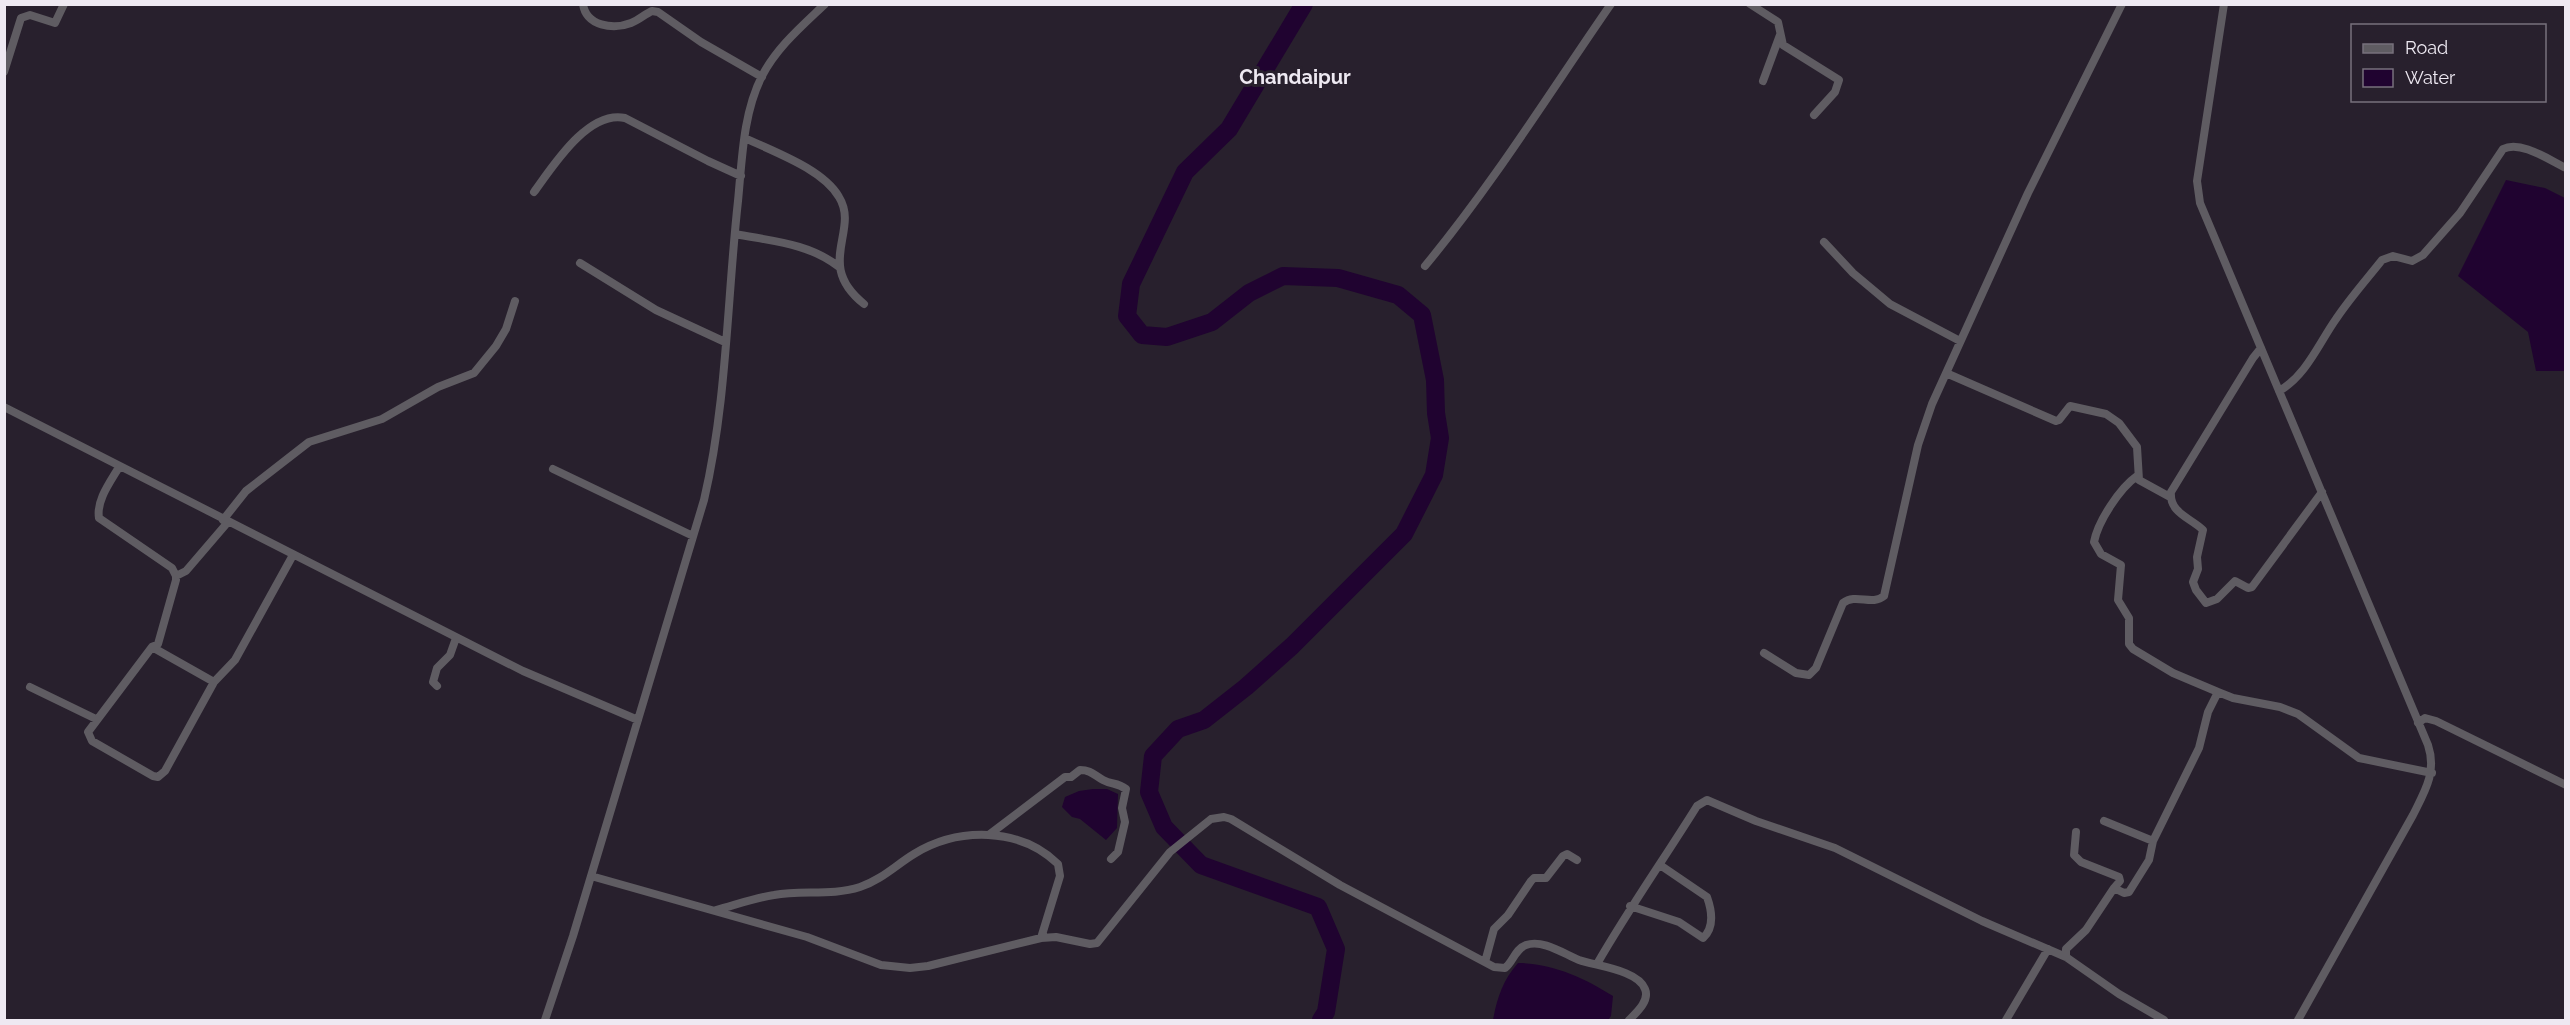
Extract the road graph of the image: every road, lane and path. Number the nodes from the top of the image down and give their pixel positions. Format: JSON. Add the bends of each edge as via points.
{"nodes":[{"id":1,"x":64,"y":4,"type":"edge"},
{"id":2,"x":583,"y":4,"type":"edge"},
{"id":3,"x":825,"y":4,"type":"edge"},
{"id":4,"x":1611,"y":4,"type":"edge"},
{"id":5,"x":1750,"y":4,"type":"edge"},
{"id":6,"x":2122,"y":4,"type":"edge"},
{"id":7,"x":2224,"y":4,"type":"edge"},
{"id":8,"x":1780,"y":34,"type":"junction"},
{"id":9,"x":4,"y":72,"type":"edge"},
{"id":10,"x":762,"y":76,"type":"junction"},
{"id":11,"x":1763,"y":81,"type":"dead end"},
{"id":12,"x":1814,"y":115,"type":"dead end"},
{"id":13,"x":746,"y":138,"type":"junction"},
{"id":14,"x":2565,"y":168,"type":"edge"},
{"id":15,"x":741,"y":176,"type":"junction"},
{"id":16,"x":534,"y":192,"type":"dead end"},
{"id":17,"x":735,"y":234,"type":"junction"},
{"id":18,"x":1824,"y":242,"type":"dead end"},
{"id":19,"x":580,"y":263,"type":"dead end"},
{"id":20,"x":1425,"y":266,"type":"dead end"},
{"id":21,"x":839,"y":267,"type":"junction"},
{"id":22,"x":515,"y":301,"type":"dead end"},
{"id":23,"x":864,"y":304,"type":"dead end"},
{"id":24,"x":1960,"y":341,"type":"junction"},
{"id":25,"x":725,"y":342,"type":"junction"},
{"id":26,"x":2261,"y":348,"type":"junction"},
{"id":27,"x":1946,"y":373,"type":"junction"},
{"id":28,"x":2281,"y":390,"type":"junction"},
{"id":29,"x":4,"y":407,"type":"edge"},
{"id":30,"x":119,"y":467,"type":"junction"},
{"id":31,"x":553,"y":469,"type":"dead end"},
{"id":32,"x":2138,"y":476,"type":"junction"},
{"id":33,"x":2322,"y":492,"type":"junction"},
{"id":34,"x":2170,"y":497,"type":"junction"},
{"id":35,"x":226,"y":521,"type":"junction"},
{"id":36,"x":693,"y":536,"type":"junction"},
{"id":37,"x":293,"y":555,"type":"junction"},
{"id":38,"x":176,"y":576,"type":"junction"},
{"id":39,"x":456,"y":638,"type":"junction"},
{"id":40,"x":152,"y":647,"type":"junction"},
{"id":41,"x":1764,"y":653,"type":"dead end"},
{"id":42,"x":214,"y":682,"type":"junction"},
{"id":43,"x":437,"y":686,"type":"dead end"},
{"id":44,"x":30,"y":687,"type":"dead end"},
{"id":45,"x":2218,"y":692,"type":"junction"},
{"id":46,"x":96,"y":719,"type":"junction"},
{"id":47,"x":638,"y":720,"type":"junction"},
{"id":48,"x":2421,"y":721,"type":"junction"},
{"id":49,"x":2432,"y":773,"type":"junction"},
{"id":50,"x":2565,"y":785,"type":"edge"},
{"id":51,"x":2104,"y":821,"type":"dead end"},
{"id":52,"x":2076,"y":832,"type":"dead end"},
{"id":53,"x":990,"y":834,"type":"junction"},
{"id":54,"x":2153,"y":841,"type":"junction"},
{"id":55,"x":1110,"y":859,"type":"dead end"},
{"id":56,"x":1577,"y":860,"type":"dead end"},
{"id":57,"x":1660,"y":865,"type":"junction"},
{"id":58,"x":591,"y":876,"type":"junction"},
{"id":59,"x":2114,"y":888,"type":"junction"},
{"id":60,"x":1630,"y":906,"type":"junction"},
{"id":61,"x":715,"y":910,"type":"junction"},
{"id":62,"x":1041,"y":938,"type":"junction"},
{"id":63,"x":2048,"y":949,"type":"junction"},
{"id":64,"x":2066,"y":957,"type":"junction"},
{"id":65,"x":1485,"y":962,"type":"junction"},
{"id":66,"x":1597,"y":964,"type":"junction"},
{"id":67,"x":545,"y":1020,"type":"edge"},
{"id":68,"x":1629,"y":1020,"type":"edge"},
{"id":69,"x":2006,"y":1020,"type":"edge"},
{"id":70,"x":2164,"y":1020,"type":"edge"},
{"id":71,"x":2298,"y":1020,"type":"edge"}],
"edges":[{"from":1,"to":9,"type":"street","via":[[55,23],[30,15],[21,18]]},
{"from":2,"to":10,"type":"street","via":[[588,18],[607,26],[628,24],[652,11],[664,14],[700,42]]},
{"from":3,"to":10,"type":"street","via":[[785,42]]},
{"from":4,"to":20,"type":"street","via":[[1456,229]]},
{"from":5,"to":8,"type":"street","via":[[1776,20]]},
{"from":6,"to":24,"type":"street"},
{"from":7,"to":26,"type":"street","via":[[2198,191]]},
{"from":8,"to":11,"type":"street"},
{"from":8,"to":12,"type":"street","via":[[1783,45],[1839,80],[1835,92]]},
{"from":10,"to":13,"type":"street","via":[[749,113]]},
{"from":13,"to":15,"type":"street"},
{"from":13,"to":21,"type":"street","via":[[820,177],[841,199]]},
{"from":14,"to":28,"type":"street","via":[[2521,148],[2503,149],[2460,213],[2420,258],[2389,256],[2382,260],[2291,384]]},
{"from":15,"to":16,"type":"street","via":[[616,116],[592,126],[577,138]]},
{"from":15,"to":17,"type":"street"},
{"from":17,"to":21,"type":"street","via":[[805,247]]},
{"from":17,"to":25,"type":"street"},
{"from":18,"to":24,"type":"street","via":[[1890,304]]},
{"from":19,"to":25,"type":"street","via":[[656,310]]},
{"from":21,"to":23,"type":"street","via":[[848,288]]},
{"from":22,"to":35,"type":"street","via":[[506,329],[474,373],[438,387],[382,419],[309,442],[246,491]]},
{"from":24,"to":27,"type":"street"},
{"from":25,"to":36,"type":"street","via":[[718,431]]},
{"from":26,"to":28,"type":"street"},
{"from":26,"to":34,"type":"street"},
{"from":27,"to":32,"type":"street","via":[[2055,421],[2070,406],[2111,417],[2137,447]]},
{"from":27,"to":41,"type":"street","via":[[1918,445],[1884,596],[1879,600],[1851,598],[1843,603],[1809,675],[1796,673]]},
{"from":28,"to":33,"type":"street"},
{"from":29,"to":30,"type":"street"},
{"from":30,"to":35,"type":"street"},
{"from":30,"to":38,"type":"street","via":[[103,495],[99,518],[171,568]]},
{"from":31,"to":36,"type":"street"},
{"from":32,"to":34,"type":"street"},
{"from":32,"to":45,"type":"street","via":[[2119,493],[2094,542],[2101,554],[2121,565],[2118,600],[2130,622],[2129,644],[2173,673]]},
{"from":33,"to":34,"type":"street","via":[[2252,587],[2235,581],[2210,603],[2202,600],[2193,585],[2203,530],[2177,511]]},
{"from":33,"to":48,"type":"street"},
{"from":35,"to":37,"type":"street"},
{"from":35,"to":38,"type":"street","via":[[190,566]]},
{"from":36,"to":47,"type":"street"},
{"from":37,"to":39,"type":"street"},
{"from":37,"to":42,"type":"street","via":[[235,660]]},
{"from":38,"to":40,"type":"street","via":[[159,644]]},
{"from":39,"to":43,"type":"street","via":[[450,655],[434,675]]},
{"from":39,"to":47,"type":"street","via":[[567,692]]},
{"from":40,"to":42,"type":"street"},
{"from":40,"to":46,"type":"street"},
{"from":42,"to":46,"type":"street","via":[[159,777],[92,741],[87,732]]},
{"from":44,"to":46,"type":"street"},
{"from":45,"to":49,"type":"street","via":[[2298,714],[2359,758]]},
{"from":45,"to":54,"type":"street","via":[[2208,712],[2199,748]]},
{"from":47,"to":58,"type":"street"},
{"from":48,"to":49,"type":"street"},
{"from":48,"to":50,"type":"street","via":[[2445,725]]},
{"from":49,"to":71,"type":"street","via":[[2414,815]]},
{"from":51,"to":54,"type":"street"},
{"from":52,"to":59,"type":"street","via":[[2074,855],[2081,862],[2119,877]]},
{"from":53,"to":55,"type":"street","via":[[1065,777],[1090,770],[1104,781],[1119,783],[1126,789],[1122,808],[1125,822],[1118,852]]},
{"from":53,"to":61,"type":"street","via":[[943,841],[858,888],[774,895]]},
{"from":53,"to":62,"type":"street","via":[[1023,843],[1058,864],[1060,876]]},
{"from":54,"to":59,"type":"street","via":[[2149,860],[2129,892]]},
{"from":56,"to":65,"type":"street","via":[[1567,854],[1546,878],[1531,881],[1494,929]]},
{"from":57,"to":60,"type":"street"},
{"from":57,"to":60,"type":"street","via":[[1707,897],[1712,918],[1707,935],[1702,938],[1679,922]]},
{"from":57,"to":63,"type":"street","via":[[1697,806],[1702,801],[1712,801],[1835,848]]},
{"from":58,"to":61,"type":"street"},
{"from":58,"to":67,"type":"street"},
{"from":59,"to":64,"type":"street","via":[[2086,930],[2066,949]]},
{"from":60,"to":66,"type":"street"},
{"from":61,"to":62,"type":"street","via":[[895,967],[928,966]]},
{"from":62,"to":65,"type":"street","via":[[1097,943],[1170,852],[1211,819],[1224,817],[1340,885]]},
{"from":63,"to":64,"type":"street"},
{"from":63,"to":69,"type":"street"},
{"from":64,"to":70,"type":"street"},
{"from":65,"to":66,"type":"street","via":[[1505,968],[1518,950],[1534,944]]},
{"from":66,"to":68,"type":"street","via":[[1629,975],[1645,988],[1644,1001]]}]}
